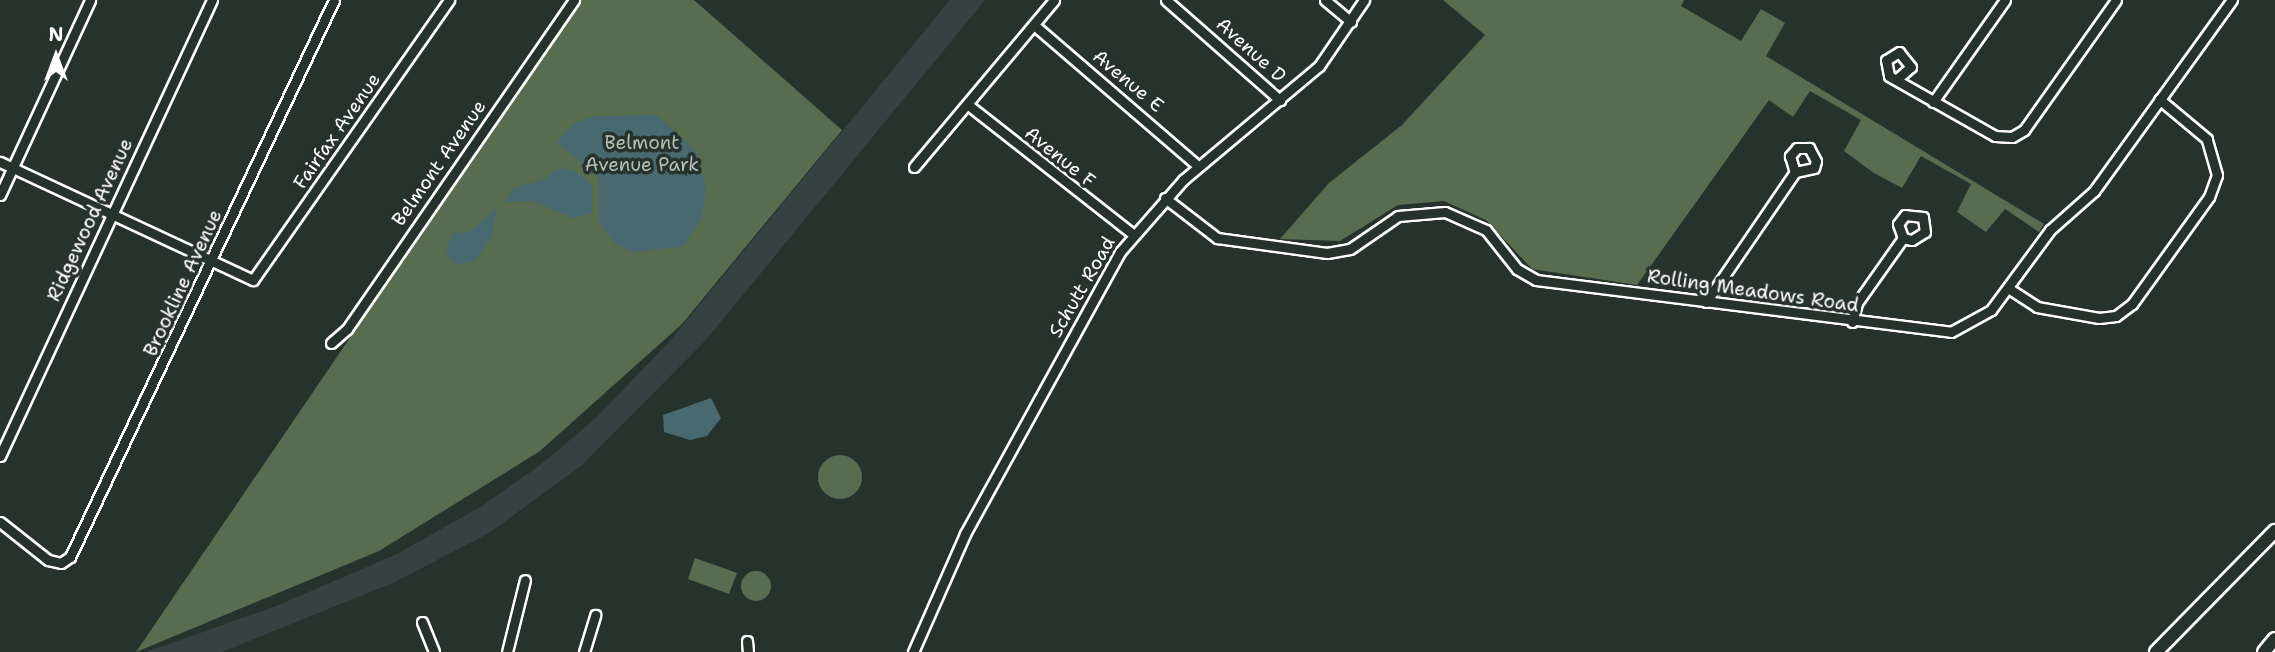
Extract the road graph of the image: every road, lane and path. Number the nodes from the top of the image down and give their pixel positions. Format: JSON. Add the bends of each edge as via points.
{"nodes":[{"id":1,"x":90,"y":0,"type":"edge"},
{"id":2,"x":212,"y":0,"type":"edge"},
{"id":3,"x":334,"y":0,"type":"edge"},
{"id":4,"x":449,"y":0,"type":"edge"},
{"id":5,"x":574,"y":0,"type":"edge"},
{"id":6,"x":1054,"y":0,"type":"edge"},
{"id":7,"x":1166,"y":0,"type":"edge"},
{"id":8,"x":1325,"y":0,"type":"edge"},
{"id":9,"x":1364,"y":0,"type":"edge"},
{"id":10,"x":2005,"y":0,"type":"edge"},
{"id":11,"x":2116,"y":0,"type":"edge"},
{"id":12,"x":2232,"y":0,"type":"edge"},
{"id":13,"x":1351,"y":22,"type":"junction"},
{"id":14,"x":1034,"y":25,"type":"junction"},
{"id":15,"x":1897,"y":79,"type":"dead end"},
{"id":16,"x":2158,"y":99,"type":"junction"},
{"id":17,"x":1280,"y":100,"type":"junction"},
{"id":18,"x":1933,"y":102,"type":"junction"},
{"id":19,"x":967,"y":104,"type":"junction"},
{"id":20,"x":0,"y":162,"type":"edge"},
{"id":21,"x":1198,"y":166,"type":"junction"},
{"id":22,"x":13,"y":167,"type":"junction"},
{"id":23,"x":914,"y":167,"type":"dead end"},
{"id":24,"x":1795,"y":172,"type":"dead end"},
{"id":25,"x":0,"y":195,"type":"edge"},
{"id":26,"x":1165,"y":198,"type":"junction"},
{"id":27,"x":112,"y":215,"type":"junction"},
{"id":28,"x":1133,"y":234,"type":"junction"},
{"id":29,"x":1903,"y":237,"type":"dead end"},
{"id":30,"x":213,"y":264,"type":"junction"},
{"id":31,"x":2008,"y":288,"type":"junction"},
{"id":32,"x":1706,"y":302,"type":"junction"},
{"id":33,"x":1852,"y":322,"type":"junction"},
{"id":34,"x":331,"y":343,"type":"dead end"},
{"id":35,"x":0,"y":456,"type":"edge"},
{"id":36,"x":0,"y":522,"type":"edge"},
{"id":37,"x":2275,"y":531,"type":"edge"},
{"id":38,"x":525,"y":580,"type":"dead end"},
{"id":39,"x":594,"y":615,"type":"dead end"},
{"id":40,"x":422,"y":622,"type":"dead end"},
{"id":41,"x":2275,"y":639,"type":"edge"},
{"id":42,"x":747,"y":641,"type":"dead end"},
{"id":43,"x":435,"y":652,"type":"edge"},
{"id":44,"x":507,"y":652,"type":"edge"},
{"id":45,"x":584,"y":652,"type":"edge"},
{"id":46,"x":748,"y":652,"type":"edge"},
{"id":47,"x":914,"y":652,"type":"edge"},
{"id":48,"x":2156,"y":652,"type":"edge"},
{"id":49,"x":2264,"y":652,"type":"edge"}],
"edges":[{"from":1,"to":22,"type":"street"},
{"from":2,"to":27,"type":"street","name":"Ridgewood Avenue"},
{"from":3,"to":30,"type":"street","name":"Brookline Avenue"},
{"from":4,"to":30,"type":"street","name":"Fairfax Avenue","via":[[253,279]]},
{"from":5,"to":34,"type":"street","name":"Belmont Avenue","via":[[348,329]]},
{"from":6,"to":14,"type":"street"},
{"from":7,"to":17,"type":"street","name":"Avenue D"},
{"from":8,"to":13,"type":"street"},
{"from":9,"to":13,"type":"street","name":"Schutt Road"},
{"from":10,"to":18,"type":"street"},
{"from":11,"to":18,"type":"street","via":[[2016,136],[1995,136]]},
{"from":12,"to":16,"type":"street","name":"Rolling Meadows Road"},
{"from":13,"to":17,"type":"street","name":"Schutt Road","via":[[1319,66]]},
{"from":14,"to":19,"type":"street"},
{"from":14,"to":21,"type":"street","name":"Avenue E"},
{"from":15,"to":18,"type":"street"},
{"from":16,"to":31,"type":"street","name":"Rolling Meadows Road","via":[[2100,183],[2050,230]]},
{"from":16,"to":31,"type":"street","via":[[2207,139],[2217,175],[2209,197],[2132,304],[2116,316],[2099,318],[2037,307]]},
{"from":17,"to":21,"type":"street","name":"Schutt Road"},
{"from":19,"to":23,"type":"street"},
{"from":19,"to":28,"type":"street","name":"Avenue F"},
{"from":20,"to":22,"type":"street"},
{"from":21,"to":26,"type":"street","name":"Schutt Road"},
{"from":22,"to":25,"type":"street"},
{"from":22,"to":27,"type":"street"},
{"from":24,"to":32,"type":"street"},
{"from":26,"to":28,"type":"street","name":"Schutt Road"},
{"from":26,"to":32,"type":"street","name":"Rolling Meadows Road","via":[[1217,238],[1327,253],[1350,249],[1398,216],[1445,212],[1486,230],[1517,269],[1536,280]]},
{"from":27,"to":30,"type":"street"},
{"from":27,"to":35,"type":"street","name":"Ridgewood Avenue"},
{"from":28,"to":47,"type":"street","name":"Schutt Road","via":[[965,534]]},
{"from":29,"to":33,"type":"street","via":[[1857,303]]},
{"from":30,"to":36,"type":"street","name":"Brookline Avenue","via":[[70,557],[61,563],[48,560]]},
{"from":31,"to":33,"type":"street","name":"Rolling Meadows Road","via":[[1984,317],[1951,332]]},
{"from":32,"to":33,"type":"street","name":"Rolling Meadows Road"},
{"from":37,"to":48,"type":"highway"},
{"from":38,"to":44,"type":"street"},
{"from":39,"to":45,"type":"street"},
{"from":40,"to":43,"type":"street"},
{"from":41,"to":49,"type":"highway"},
{"from":42,"to":46,"type":"street"}]}
